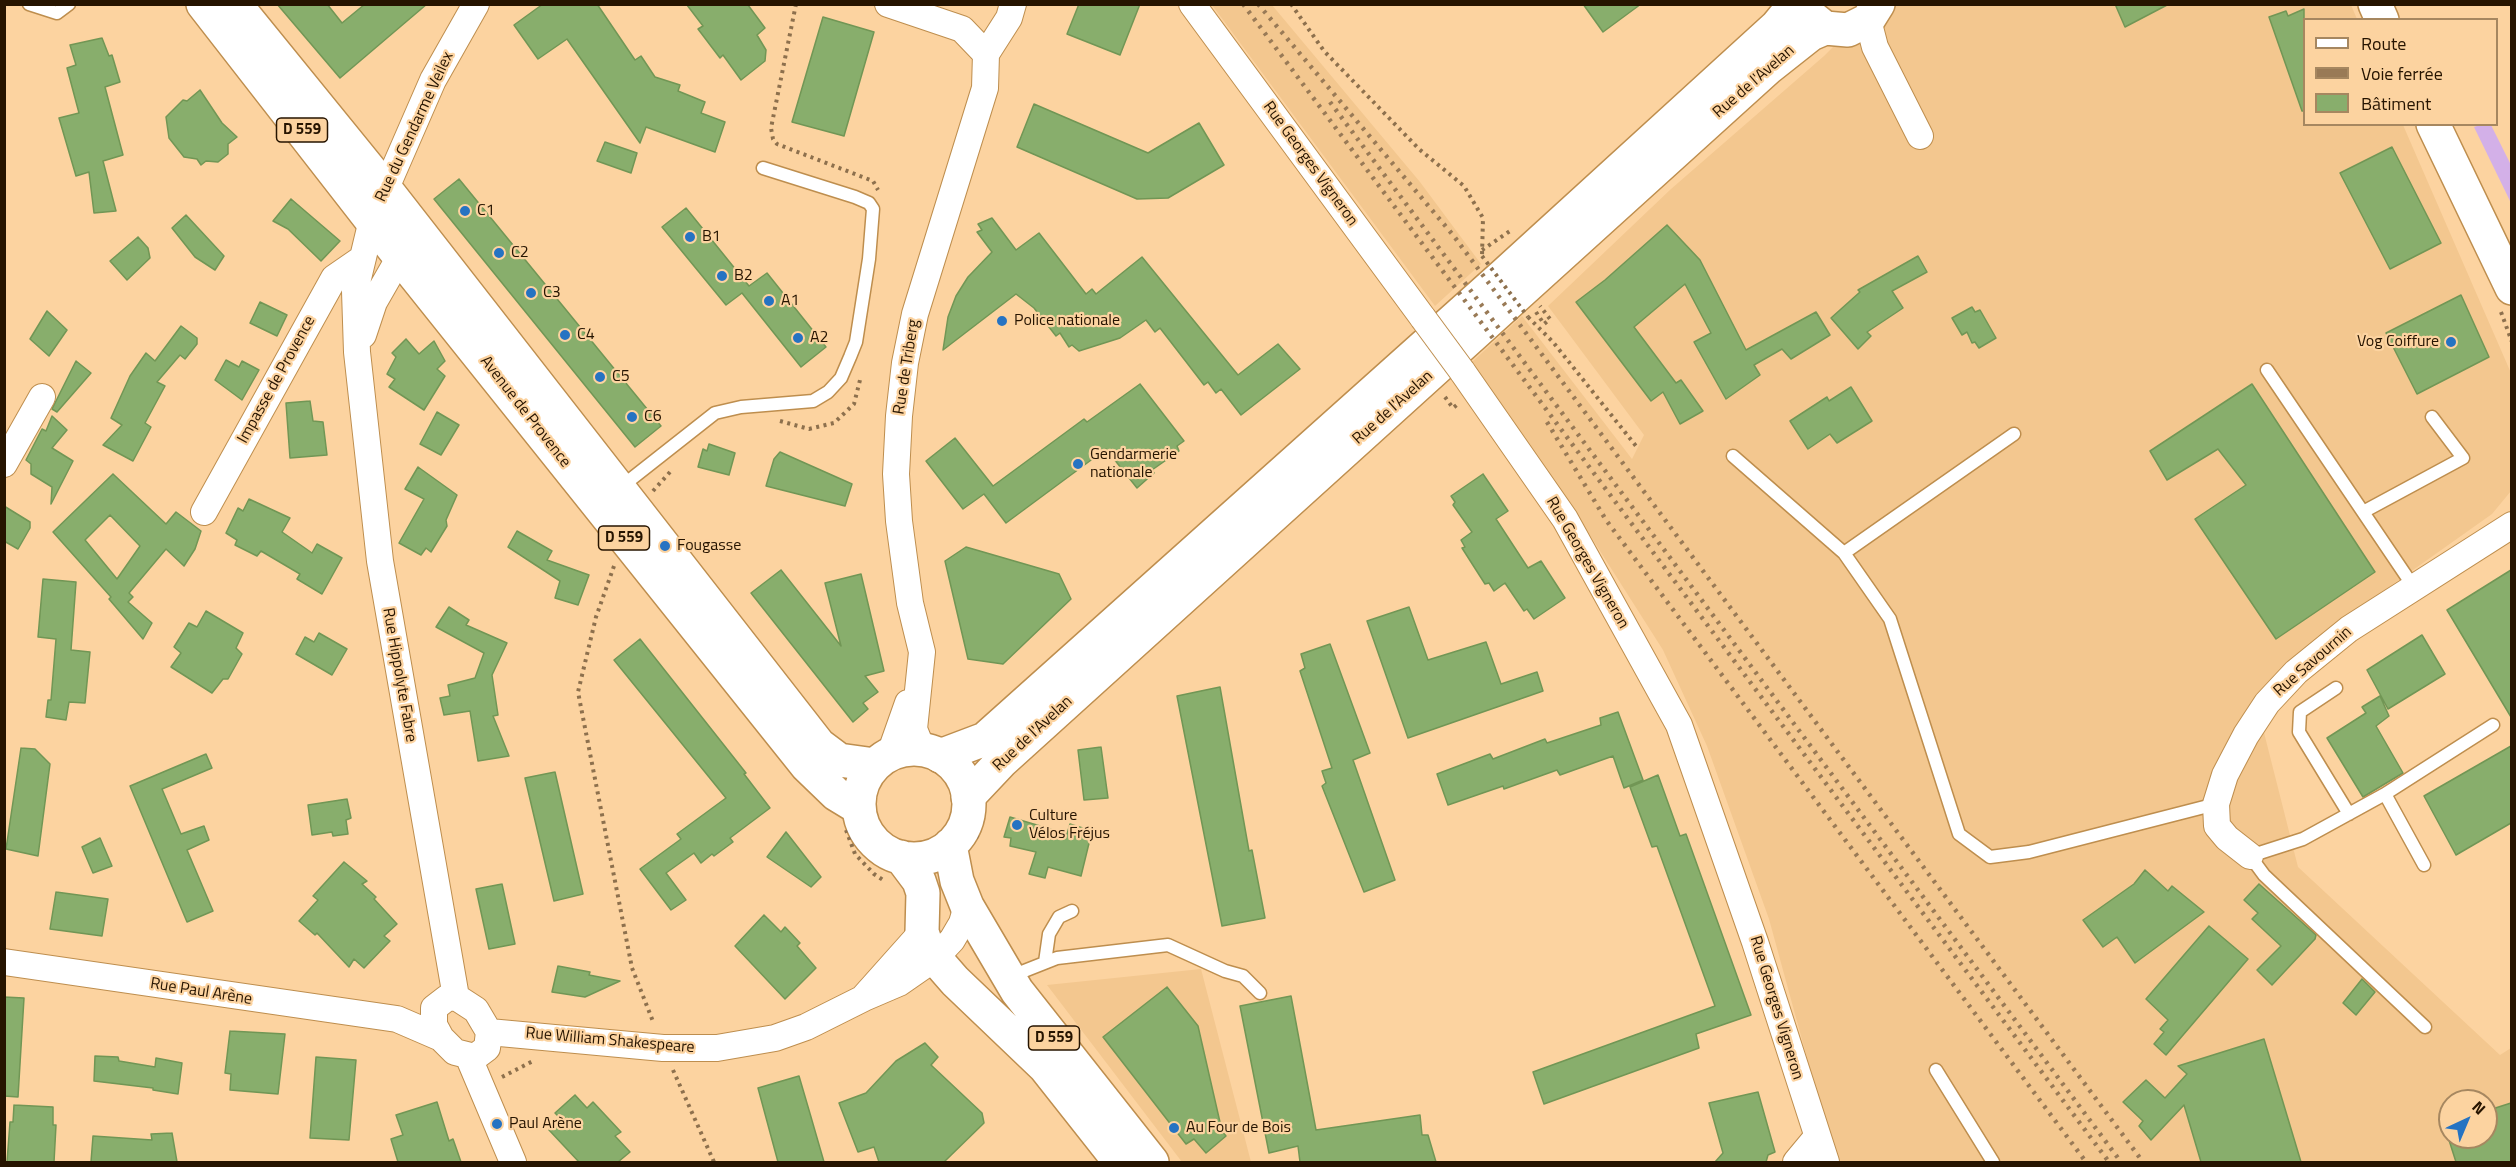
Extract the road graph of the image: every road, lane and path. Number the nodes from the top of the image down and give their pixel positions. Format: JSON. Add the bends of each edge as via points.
{"nodes":[{"id":1,"x":29,"y":4,"type":"edge"},
{"id":2,"x":69,"y":4,"type":"edge"},
{"id":3,"x":203,"y":4,"type":"edge"},
{"id":4,"x":236,"y":4,"type":"edge"},
{"id":5,"x":476,"y":4,"type":"edge"},
{"id":6,"x":796,"y":4,"type":"edge"},
{"id":7,"x":888,"y":4,"type":"edge"},
{"id":8,"x":1011,"y":4,"type":"edge"},
{"id":9,"x":1192,"y":4,"type":"edge"},
{"id":10,"x":1292,"y":4,"type":"edge"},
{"id":11,"x":1795,"y":4,"type":"edge"},
{"id":12,"x":2375,"y":4,"type":"edge"},
{"id":13,"x":2386,"y":4,"type":"edge"},
{"id":14,"x":1873,"y":12,"type":"edge"},
{"id":15,"x":1814,"y":16,"type":"edge"},
{"id":16,"x":2381,"y":18,"type":"edge"},
{"id":17,"x":2392,"y":18,"type":"edge"},
{"id":18,"x":962,"y":29,"type":"junction"},
{"id":19,"x":986,"y":54,"type":"junction"},
{"id":20,"x":2434,"y":126,"type":"edge"},
{"id":21,"x":2447,"y":126,"type":"edge"},
{"id":22,"x":1920,"y":136,"type":"dead end"},
{"id":23,"x":763,"y":168,"type":"dead end"},
{"id":24,"x":387,"y":190,"type":"junction"},
{"id":25,"x":883,"y":196,"type":"dead end"},
{"id":26,"x":372,"y":219,"type":"junction"},
{"id":27,"x":416,"y":229,"type":"junction"},
{"id":28,"x":400,"y":257,"type":"junction"},
{"id":29,"x":363,"y":258,"type":"junction"},
{"id":30,"x":2511,"y":260,"type":"edge"},
{"id":31,"x":2511,"y":288,"type":"edge"},
{"id":32,"x":1541,"y":307,"type":"dead end"},
{"id":33,"x":1535,"y":311,"type":"dead end"},
{"id":34,"x":357,"y":352,"type":"junction"},
{"id":35,"x":2267,"y":370,"type":"dead end"},
{"id":36,"x":861,"y":374,"type":"dead end"},
{"id":37,"x":1443,"y":394,"type":"dead end"},
{"id":38,"x":42,"y":397,"type":"dead end"},
{"id":39,"x":1453,"y":408,"type":"dead end"},
{"id":40,"x":2432,"y":417,"type":"dead end"},
{"id":41,"x":771,"y":419,"type":"dead end"},
{"id":42,"x":2014,"y":434,"type":"dead end"},
{"id":43,"x":1636,"y":446,"type":"dead end"},
{"id":44,"x":1733,"y":456,"type":"dead end"},
{"id":45,"x":678,"y":463,"type":"dead end"},
{"id":46,"x":4,"y":464,"type":"edge"},
{"id":47,"x":633,"y":493,"type":"junction"},
{"id":48,"x":204,"y":512,"type":"dead end"},
{"id":49,"x":2363,"y":512,"type":"junction"},
{"id":50,"x":2511,"y":525,"type":"edge"},
{"id":51,"x":627,"y":542,"type":"junction"},
{"id":52,"x":1844,"y":554,"type":"junction"},
{"id":53,"x":2414,"y":586,"type":"junction"},
{"id":54,"x":916,"y":687,"type":"junction"},
{"id":55,"x":2336,"y":688,"type":"dead end"},
{"id":56,"x":2493,"y":725,"type":"dead end"},
{"id":57,"x":931,"y":753,"type":"junction"},
{"id":58,"x":883,"y":759,"type":"junction"},
{"id":59,"x":2385,"y":794,"type":"junction"},
{"id":60,"x":2216,"y":804,"type":"junction"},
{"id":61,"x":975,"y":807,"type":"junction"},
{"id":62,"x":850,"y":814,"type":"junction"},
{"id":63,"x":2349,"y":814,"type":"junction"},
{"id":64,"x":962,"y":844,"type":"junction"},
{"id":65,"x":2250,"y":856,"type":"junction"},
{"id":66,"x":2424,"y":865,"type":"dead end"},
{"id":67,"x":897,"y":871,"type":"junction"},
{"id":68,"x":967,"y":906,"type":"junction"},
{"id":69,"x":1072,"y":911,"type":"dead end"},
{"id":70,"x":937,"y":957,"type":"junction"},
{"id":71,"x":4,"y":962,"type":"edge"},
{"id":72,"x":1045,"y":962,"type":"junction"},
{"id":73,"x":1009,"y":977,"type":"junction"},
{"id":74,"x":1260,"y":993,"type":"dead end"},
{"id":75,"x":864,"y":998,"type":"junction"},
{"id":76,"x":445,"y":1003,"type":"junction"},
{"id":77,"x":397,"y":1019,"type":"junction"},
{"id":78,"x":656,"y":1027,"type":"dead end"},
{"id":79,"x":2424,"y":1027,"type":"dead end"},
{"id":80,"x":489,"y":1032,"type":"junction"},
{"id":81,"x":441,"y":1038,"type":"junction"},
{"id":82,"x":469,"y":1058,"type":"junction"},
{"id":83,"x":670,"y":1062,"type":"dead end"},
{"id":84,"x":1936,"y":1070,"type":"dead end"},
{"id":85,"x":1816,"y":1138,"type":"junction"},
{"id":86,"x":513,"y":1162,"type":"edge"},
{"id":87,"x":714,"y":1162,"type":"edge"},
{"id":88,"x":1120,"y":1162,"type":"edge"},
{"id":89,"x":1152,"y":1162,"type":"edge"},
{"id":90,"x":1796,"y":1162,"type":"edge"},
{"id":91,"x":1826,"y":1162,"type":"edge"},
{"id":92,"x":1993,"y":1162,"type":"edge"}],
"edges":[{"from":1,"to":2,"type":"lane","via":[[57,14]]},
{"from":3,"to":26,"type":"main road","name":"Avenue de Provence","number":"D 559"},
{"from":4,"to":24,"type":"main road","name":"Avenue de Provence","number":"D 559"},
{"from":5,"to":24,"type":"street","name":"Rue du Gendarme Veilex","via":[[433,80]]},
{"from":6,"to":25,"type":"path","via":[[771,128],[772,140],[873,181]]},
{"from":7,"to":18,"type":"street"},
{"from":8,"to":18,"type":"street"},
{"from":8,"to":19,"type":"street","via":[[1009,18]]},
{"from":9,"to":85,"type":"street","name":"Rue Georges Vigneron","bridge":true,"via":[[1462,371],[1565,519],[1679,725],[1755,942]]},
{"from":10,"to":43,"type":"path","bridge":true,"via":[[1324,51],[1419,149],[1464,186],[1483,218],[1482,256]]},
{"from":11,"to":57,"type":"main road","name":"Rue de l'Avelan","via":[[1777,26],[1531,250],[986,739]]},
{"from":12,"to":16,"type":"main road"},
{"from":13,"to":17,"type":"main road"},
{"from":14,"to":15,"type":"main road","via":[[1848,30]]},
{"from":14,"to":22,"type":"street","via":[[1875,47]]},
{"from":15,"to":61,"type":"main road","name":"Rue de l'Avelan","via":[[1811,34],[1768,68],[1011,753]]},
{"from":18,"to":19,"type":"street"},
{"from":19,"to":54,"type":"street","name":"Rue de Triberg","via":[[986,88],[915,314],[899,416],[899,521],[910,603],[922,652]]},
{"from":20,"to":31,"type":"main road"},
{"from":21,"to":30,"type":"main road"},
{"from":23,"to":47,"type":"lane","via":[[855,197],[873,209],[869,259],[856,342],[850,357],[841,378],[813,401],[714,413]]},
{"from":24,"to":26,"type":"street","name":"Rue du Gendarme Veilex"},
{"from":24,"to":27,"type":"main road","name":"Avenue de Provence","number":"D 559"},
{"from":26,"to":28,"type":"main road","name":"Avenue de Provence","number":"D 559"},
{"from":26,"to":29,"type":"street","name":"Rue Hippolyte Fabre"},
{"from":27,"to":28,"type":"street","name":"Rue Hippolyte Fabre"},
{"from":27,"to":47,"type":"main road","name":"Avenue de Provence","number":"D 559"},
{"from":28,"to":34,"type":"street","name":"Rue Hippolyte Fabre","via":[[374,302]]},
{"from":28,"to":51,"type":"main road","name":"Avenue de Provence","number":"D 559"},
{"from":29,"to":34,"type":"street","name":"Rue Hippolyte Fabre","via":[[356,291]]},
{"from":29,"to":48,"type":"street","name":"Impasse de Provence","via":[[334,278]]},
{"from":32,"to":33,"type":"path","via":[[1550,319],[1544,324]]},
{"from":34,"to":76,"type":"street","name":"Rue Hippolyte Fabre","via":[[380,561]]},
{"from":35,"to":49,"type":"lane"},
{"from":36,"to":41,"type":"path","via":[[854,404],[834,423],[809,429]]},
{"from":37,"to":39,"type":"path"},
{"from":38,"to":46,"type":"street"},
{"from":40,"to":49,"type":"lane","via":[[2463,459]]},
{"from":42,"to":52,"type":"lane"},
{"from":44,"to":52,"type":"lane"},
{"from":45,"to":47,"type":"path"},
{"from":47,"to":58,"type":"main road","name":"Avenue de Provence","number":"D 559","via":[[819,746],[846,762]]},
{"from":49,"to":53,"type":"lane"},
{"from":50,"to":53,"type":"street","name":"Rue Savournin"},
{"from":51,"to":62,"type":"main road","name":"Avenue de Provence","number":"D 559"},
{"from":51,"to":78,"type":"path","via":[[619,553],[596,616],[578,692],[632,968]]},
{"from":52,"to":60,"type":"lane","via":[[1890,620],[1959,834],[1990,857],[2029,852]]},
{"from":53,"to":60,"type":"street","name":"Rue Savournin","via":[[2323,650],[2267,703],[2225,775]]},
{"from":54,"to":57,"type":"street","name":"Rue de Triberg","via":[[914,729]]},
{"from":54,"to":58,"type":"street","name":"Rue de Triberg"},
{"from":55,"to":63,"type":"lane","via":[[2300,712],[2300,732]]},
{"from":56,"to":59,"type":"lane"},
{"from":57,"to":58,"type":"main road","via":[[912,749]]},
{"from":57,"to":61,"type":"main road","via":[[959,773]]},
{"from":58,"to":62,"type":"main road","via":[[865,777]]},
{"from":59,"to":63,"type":"lane"},
{"from":59,"to":66,"type":"lane"},
{"from":60,"to":65,"type":"street","name":"Rue Savournin","via":[[2217,826]]},
{"from":61,"to":64,"type":"path"},
{"from":61,"to":64,"type":"main road","via":[[965,824]]},
{"from":62,"to":67,"type":"main road","via":[[890,854]]},
{"from":62,"to":67,"type":"path","via":[[855,854],[874,874]]},
{"from":63,"to":65,"type":"lane","via":[[2303,839]]},
{"from":64,"to":67,"type":"main road"},
{"from":64,"to":68,"type":"main road","number":"D 559","via":[[957,881]]},
{"from":65,"to":79,"type":"lane","via":[[2264,875]]},
{"from":67,"to":70,"type":"main road","via":[[919,881]]},
{"from":68,"to":70,"type":"street","name":"Rue William Shakespeare","via":[[952,940]]},
{"from":68,"to":73,"type":"main road","number":"D 559"},
{"from":69,"to":72,"type":"lane","via":[[1059,917],[1049,934]]},
{"from":70,"to":75,"type":"street","name":"Rue William Shakespeare"},
{"from":70,"to":75,"type":"street","name":"Rue William Shakespeare","via":[[899,983]]},
{"from":70,"to":88,"type":"main road","number":"D 559","via":[[1045,1066]]},
{"from":71,"to":77,"type":"street","name":"Rue Paul Arène"},
{"from":72,"to":73,"type":"lane"},
{"from":72,"to":74,"type":"lane","via":[[1168,945],[1243,976]]},
{"from":73,"to":89,"type":"main road","number":"D 559"},
{"from":75,"to":80,"type":"street","name":"Rue William Shakespeare","via":[[776,1038],[717,1048],[663,1048]]},
{"from":76,"to":77,"type":"street","name":"Rue Paul Arène"},
{"from":76,"to":80,"type":"street","via":[[476,1010]]},
{"from":76,"to":81,"type":"street","via":[[432,1017]]},
{"from":77,"to":81,"type":"street","name":"Rue Paul Arène"},
{"from":80,"to":82,"type":"street","via":[[487,1048]]},
{"from":81,"to":82,"type":"street","via":[[454,1052]]},
{"from":82,"to":86,"type":"street"},
{"from":83,"to":87,"type":"path"},
{"from":84,"to":92,"type":"lane"},
{"from":85,"to":90,"type":"street"},
{"from":85,"to":91,"type":"street","name":"Rue Georges Vigneron"}]}
